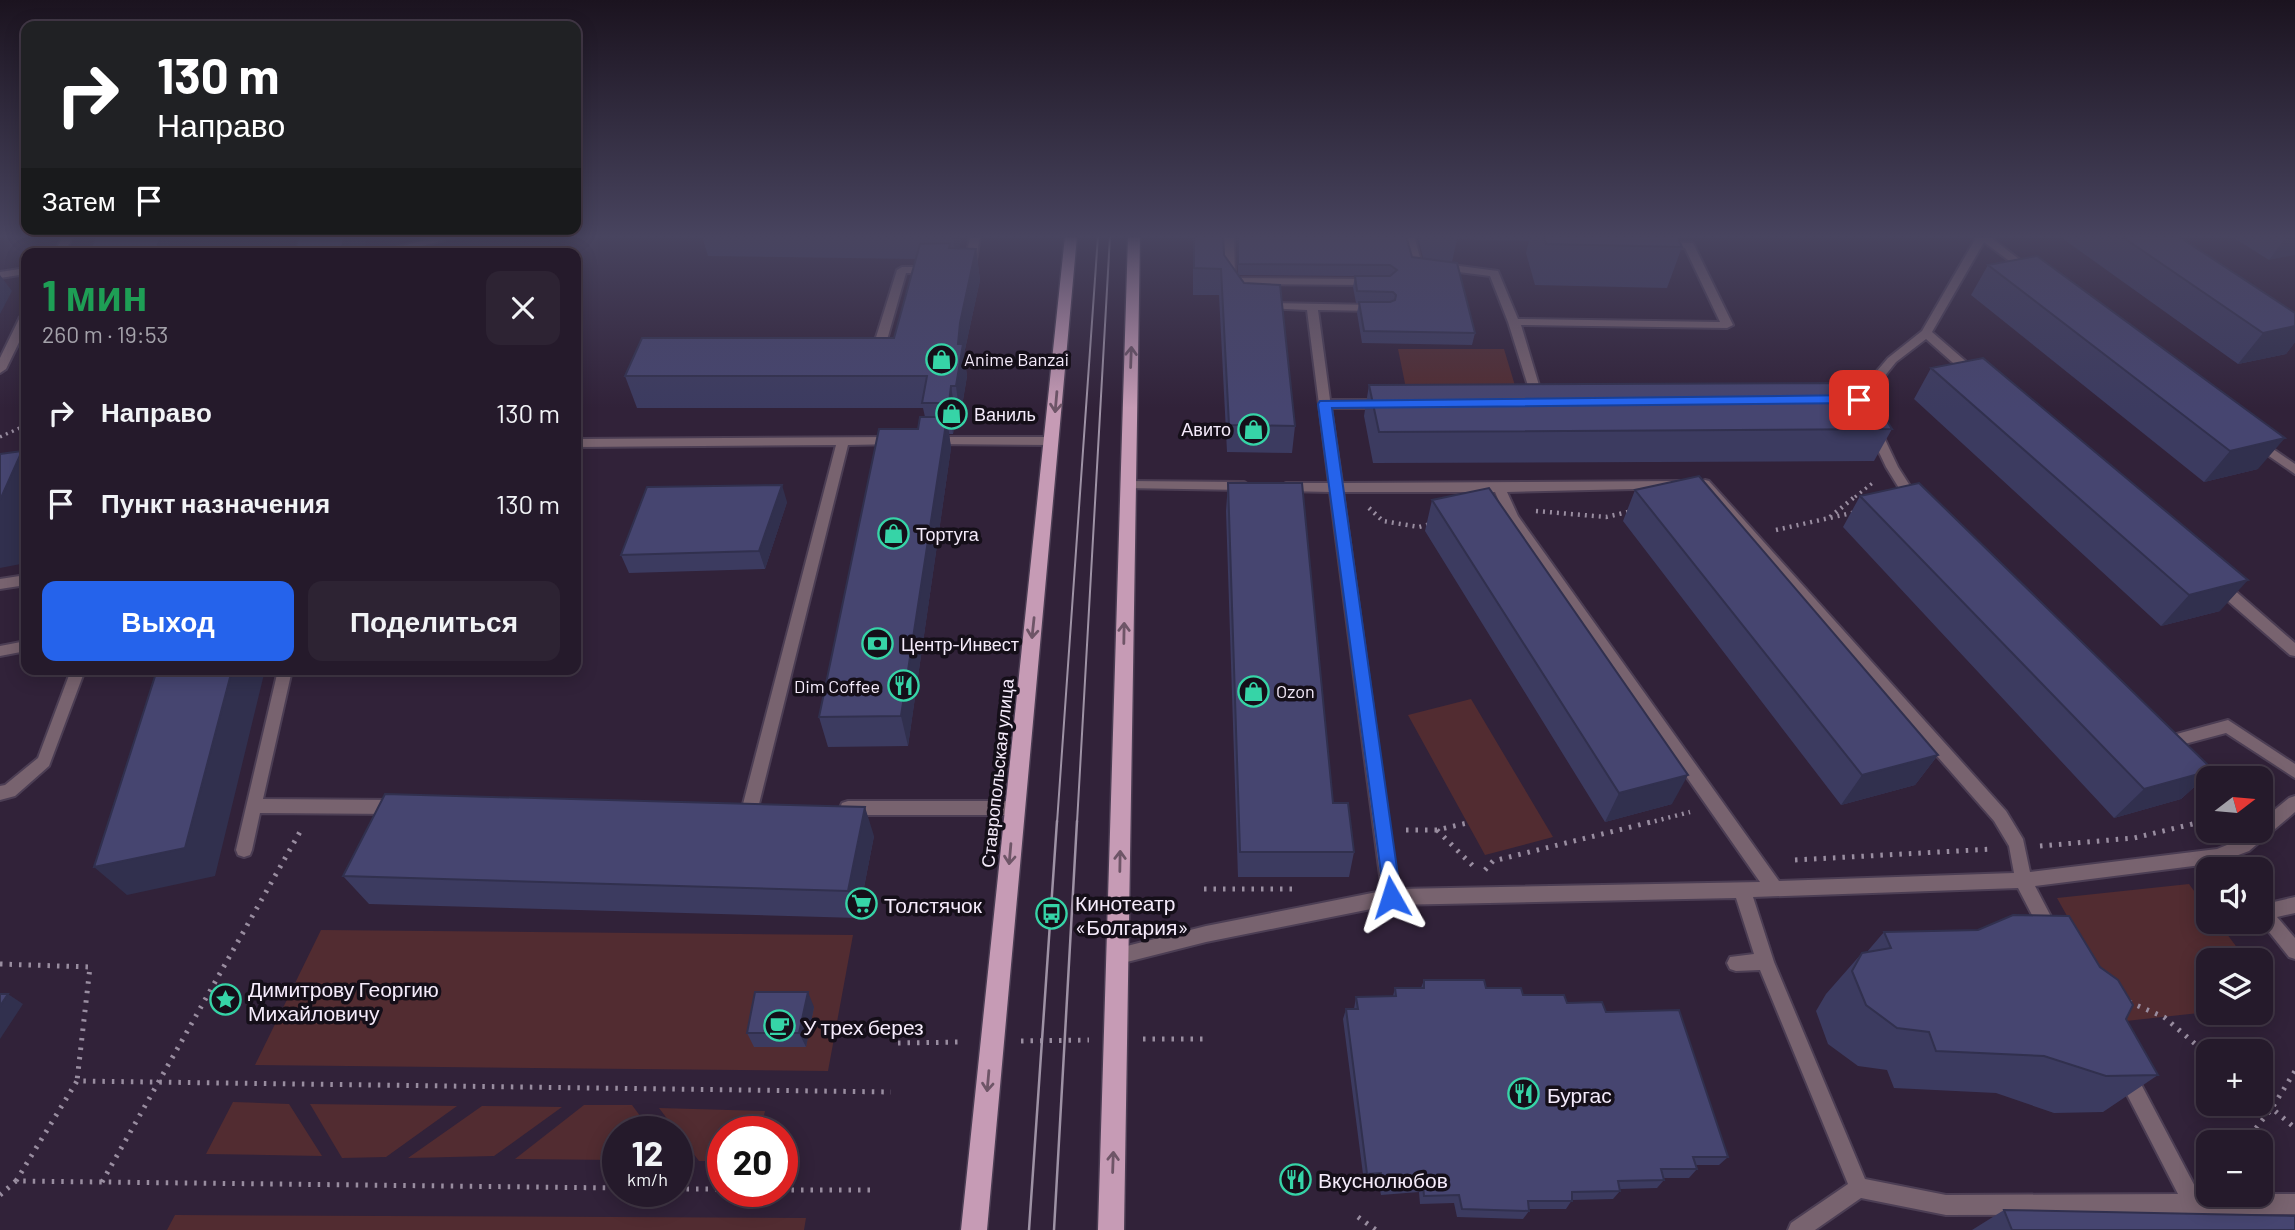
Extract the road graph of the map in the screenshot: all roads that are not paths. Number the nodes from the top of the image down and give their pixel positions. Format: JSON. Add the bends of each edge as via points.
{"nodes":[{"id":1,"x":895,"y":293,"type":"edge"},
{"id":2,"x":1066,"y":293,"type":"edge"},
{"id":3,"x":1132,"y":293,"type":"edge"},
{"id":4,"x":1502,"y":293,"type":"edge"},
{"id":5,"x":1712,"y":293,"type":"edge"},
{"id":6,"x":1949,"y":293,"type":"edge"},
{"id":7,"x":1248,"y":306,"type":"edge"},
{"id":8,"x":1312,"y":307,"type":"junction"},
{"id":9,"x":1387,"y":308,"type":"edge"},
{"id":10,"x":1514,"y":322,"type":"junction"},
{"id":11,"x":21,"y":327,"type":"edge"},
{"id":12,"x":1926,"y":333,"type":"junction"},
{"id":13,"x":878,"y":347,"type":"edge"},
{"id":14,"x":0,"y":369,"type":"edge"},
{"id":15,"x":1979,"y":379,"type":"edge"},
{"id":16,"x":1538,"y":403,"type":"edge"},
{"id":17,"x":1325,"y":404,"type":"junction"},
{"id":18,"x":1404,"y":404,"type":"edge"},
{"id":19,"x":2250,"y":437,"type":"edge"},
{"id":20,"x":843,"y":441,"type":"junction"},
{"id":21,"x":911,"y":441,"type":"edge"},
{"id":22,"x":925,"y":441,"type":"edge"},
{"id":23,"x":1052,"y":441,"type":"junction"},
{"id":24,"x":581,"y":443,"type":"edge"},
{"id":25,"x":2295,"y":470,"type":"edge"},
{"id":26,"x":1127,"y":485,"type":"junction"},
{"id":27,"x":1337,"y":487,"type":"junction"},
{"id":28,"x":1499,"y":488,"type":"junction"},
{"id":29,"x":1922,"y":509,"type":"edge"},
{"id":30,"x":2211,"y":578,"type":"edge"},
{"id":31,"x":21,"y":581,"type":"edge"},
{"id":32,"x":0,"y":584,"type":"edge"},
{"id":33,"x":21,"y":647,"type":"edge"},
{"id":34,"x":0,"y":651,"type":"edge"},
{"id":35,"x":2295,"y":651,"type":"edge"},
{"id":36,"x":76,"y":675,"type":"edge"},
{"id":37,"x":284,"y":675,"type":"edge"},
{"id":38,"x":2151,"y":734,"type":"edge"},
{"id":39,"x":2295,"y":772,"type":"edge"},
{"id":40,"x":0,"y":793,"type":"edge"},
{"id":41,"x":2295,"y":803,"type":"edge"},
{"id":42,"x":255,"y":806,"type":"junction"},
{"id":43,"x":409,"y":807,"type":"edge"},
{"id":44,"x":750,"y":808,"type":"edge"},
{"id":45,"x":834,"y":808,"type":"edge"},
{"id":46,"x":1014,"y":808,"type":"junction"},
{"id":47,"x":2273,"y":821,"type":"edge"},
{"id":48,"x":2245,"y":844,"type":"edge"},
{"id":49,"x":244,"y":850,"type":"dead end"},
{"id":50,"x":2230,"y":857,"type":"edge"},
{"id":51,"x":2196,"y":865,"type":"edge"},
{"id":52,"x":2023,"y":880,"type":"junction"},
{"id":53,"x":1774,"y":888,"type":"junction"},
{"id":54,"x":1742,"y":890,"type":"junction"},
{"id":55,"x":1391,"y":897,"type":"junction"},
{"id":56,"x":2295,"y":905,"type":"edge"},
{"id":57,"x":2273,"y":909,"type":"edge"},
{"id":58,"x":2273,"y":924,"type":"edge"},
{"id":59,"x":2055,"y":940,"type":"edge"},
{"id":60,"x":2295,"y":951,"type":"edge"},
{"id":61,"x":1119,"y":956,"type":"junction"},
{"id":62,"x":1765,"y":962,"type":"junction"},
{"id":63,"x":1736,"y":963,"type":"dead end"},
{"id":64,"x":2118,"y":1060,"type":"edge"},
{"id":65,"x":1859,"y":1188,"type":"junction"},
{"id":66,"x":2193,"y":1203,"type":"junction"},
{"id":67,"x":2295,"y":1204,"type":"edge"},
{"id":68,"x":974,"y":1230,"type":"edge"},
{"id":69,"x":1111,"y":1230,"type":"edge"},
{"id":70,"x":1798,"y":1230,"type":"edge"}],
"edges":[{"from":1,"to":13,"type":"lane"},
{"from":2,"to":23,"type":"main road","name":"Ставропольская улица","one_way":true},
{"from":26,"to":3,"type":"main road","one_way":true},
{"from":4,"to":10,"type":"lane"},
{"from":5,"to":10,"type":"lane","via":[[1727,325]]},
{"from":6,"to":12,"type":"lane"},
{"from":7,"to":8,"type":"lane"},
{"from":8,"to":9,"type":"lane"},
{"from":8,"to":17,"type":"lane"},
{"from":10,"to":16,"type":"lane"},
{"from":11,"to":14,"type":"lane"},
{"from":12,"to":15,"type":"lane"},
{"from":12,"to":29,"type":"lane","via":[[1892,360],[1860,408],[1892,467]]},
{"from":17,"to":18,"type":"lane"},
{"from":17,"to":27,"type":"lane"},
{"from":19,"to":25,"type":"lane"},
{"from":20,"to":21,"type":"lane"},
{"from":20,"to":24,"type":"lane"},
{"from":20,"to":44,"type":"lane"},
{"from":22,"to":23,"type":"lane"},
{"from":23,"to":46,"type":"main road","name":"Ставропольская улица","one_way":true},
{"from":26,"to":27,"type":"lane"},
{"from":61,"to":26,"type":"main road","one_way":true},
{"from":27,"to":28,"type":"lane"},
{"from":27,"to":55,"type":"lane"},
{"from":28,"to":52,"type":"lane","via":[[1705,483],[2000,816],[2020,848]]},
{"from":28,"to":53,"type":"lane","via":[[1512,517]]},
{"from":30,"to":35,"type":"lane"},
{"from":31,"to":32,"type":"lane"},
{"from":33,"to":34,"type":"lane"},
{"from":36,"to":40,"type":"lane","via":[[44,762],[9,791]]},
{"from":37,"to":42,"type":"lane"},
{"from":38,"to":39,"type":"lane","via":[[2161,744],[2228,726]]},
{"from":41,"to":47,"type":"lane"},
{"from":42,"to":43,"type":"lane"},
{"from":42,"to":49,"type":"lane"},
{"from":45,"to":46,"type":"lane"},
{"from":46,"to":68,"type":"main road","name":"Ставропольская улица","one_way":true},
{"from":48,"to":50,"type":"lane"},
{"from":51,"to":52,"type":"lane"},
{"from":52,"to":53,"type":"lane"},
{"from":52,"to":59,"type":"lane"},
{"from":53,"to":54,"type":"lane"},
{"from":54,"to":55,"type":"lane"},
{"from":54,"to":62,"type":"lane"},
{"from":55,"to":61,"type":"lane"},
{"from":56,"to":57,"type":"lane"},
{"from":58,"to":60,"type":"lane"},
{"from":69,"to":61,"type":"main road","one_way":true},
{"from":62,"to":63,"type":"lane"},
{"from":62,"to":65,"type":"lane"},
{"from":64,"to":66,"type":"lane"},
{"from":65,"to":66,"type":"lane","via":[[1946,1205]]},
{"from":65,"to":70,"type":"lane"},
{"from":66,"to":67,"type":"lane"}]}
